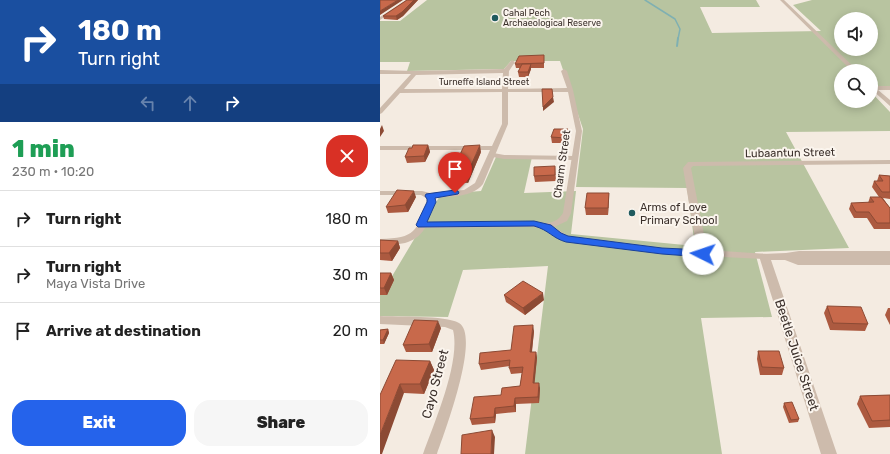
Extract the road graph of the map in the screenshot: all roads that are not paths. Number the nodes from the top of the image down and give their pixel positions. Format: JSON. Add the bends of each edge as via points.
{"nodes":[{"id":1,"x":408,"y":0,"type":"edge"},
{"id":2,"x":782,"y":0,"type":"edge"},
{"id":3,"x":386,"y":10,"type":"edge"},
{"id":4,"x":392,"y":10,"type":"junction"},
{"id":5,"x":380,"y":19,"type":"edge"},
{"id":6,"x":512,"y":62,"type":"dead end"},
{"id":7,"x":848,"y":64,"type":"edge"},
{"id":8,"x":506,"y":71,"type":"junction"},
{"id":9,"x":564,"y":71,"type":"dead end"},
{"id":10,"x":380,"y":72,"type":"edge"},
{"id":11,"x":415,"y":73,"type":"junction"},
{"id":12,"x":878,"y":87,"type":"edge"},
{"id":13,"x":890,"y":88,"type":"edge"},
{"id":14,"x":570,"y":90,"type":"junction"},
{"id":15,"x":398,"y":92,"type":"junction"},
{"id":16,"x":505,"y":92,"type":"junction"},
{"id":17,"x":878,"y":93,"type":"edge"},
{"id":18,"x":890,"y":104,"type":"edge"},
{"id":19,"x":380,"y":112,"type":"edge"},
{"id":20,"x":380,"y":148,"type":"edge"},
{"id":21,"x":494,"y":152,"type":"junction"},
{"id":22,"x":575,"y":158,"type":"junction"},
{"id":23,"x":890,"y":162,"type":"edge"},
{"id":24,"x":380,"y":193,"type":"edge"},
{"id":25,"x":429,"y":196,"type":"junction"},
{"id":26,"x":421,"y":225,"type":"junction"},
{"id":27,"x":548,"y":227,"type":"junction"},
{"id":28,"x":380,"y":242,"type":"edge"},
{"id":29,"x":703,"y":254,"type":"junction"},
{"id":30,"x":890,"y":254,"type":"edge"},
{"id":31,"x":764,"y":256,"type":"junction"},
{"id":32,"x":786,"y":258,"type":"junction"},
{"id":33,"x":890,"y":261,"type":"edge"},
{"id":34,"x":380,"y":320,"type":"edge"},
{"id":35,"x":430,"y":454,"type":"edge"},
{"id":36,"x":830,"y":454,"type":"edge"}],
"edges":[{"from":1,"to":4,"type":"street"},
{"from":2,"to":7,"type":"street"},
{"from":3,"to":4,"type":"street"},
{"from":4,"to":5,"type":"street"},
{"from":6,"to":8,"type":"street"},
{"from":8,"to":11,"type":"street"},
{"from":8,"to":16,"type":"street"},
{"from":9,"to":14,"type":"street","name":"Charm Street"},
{"from":10,"to":11,"type":"street"},
{"from":11,"to":15,"type":"street"},
{"from":12,"to":13,"type":"street"},
{"from":14,"to":16,"type":"street","name":"Turneffe Island Street"},
{"from":14,"to":22,"type":"street","name":"Charm Street","via":[[579,126]]},
{"from":15,"to":16,"type":"street","name":"Turneffe Island Street"},
{"from":15,"to":19,"type":"street"},
{"from":16,"to":21,"type":"street","via":[[505,124]]},
{"from":17,"to":18,"type":"street"},
{"from":20,"to":21,"type":"street"},
{"from":21,"to":22,"type":"lane","via":[[504,157]]},
{"from":21,"to":25,"type":"street","via":[[476,187],[466,192]]},
{"from":22,"to":27,"type":"street","name":"Charm Street","via":[[567,213],[564,218]]},
{"from":23,"to":29,"type":"street","name":"Lubaantun Street","via":[[691,164],[687,168]]},
{"from":24,"to":25,"type":"street","via":[[422,193]]},
{"from":25,"to":26,"type":"street","via":[[432,199]]},
{"from":26,"to":27,"type":"street","via":[[524,223]]},
{"from":26,"to":28,"type":"street","via":[[410,240]]},
{"from":27,"to":29,"type":"street","via":[[566,239]]},
{"from":29,"to":31,"type":"street"},
{"from":30,"to":32,"type":"street","via":[[799,254]]},
{"from":31,"to":32,"type":"street"},
{"from":31,"to":36,"type":"street","name":"Beetle Juice Street"},
{"from":32,"to":33,"type":"street","via":[[798,261]]},
{"from":34,"to":35,"type":"street","name":"Cayo Street","via":[[445,322],[458,328],[461,350]]}]}
